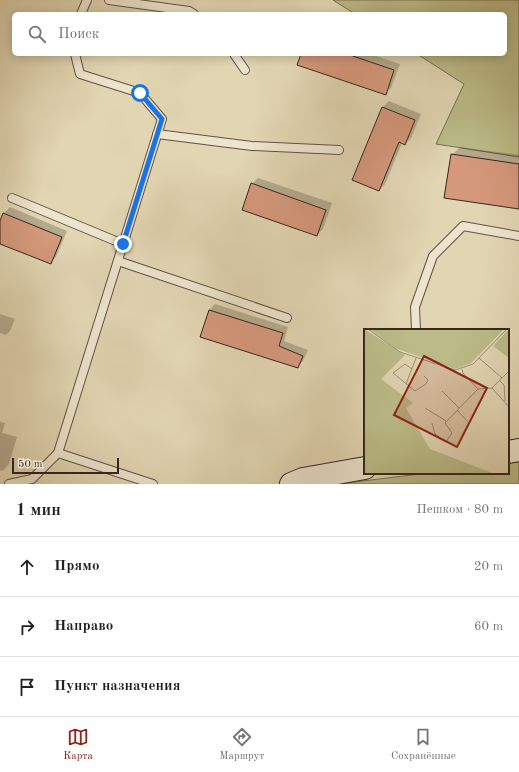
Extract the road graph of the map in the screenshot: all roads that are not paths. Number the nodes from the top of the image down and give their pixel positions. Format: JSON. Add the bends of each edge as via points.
{"nodes":[{"id":1,"x":87,"y":0,"type":"edge"},
{"id":2,"x":109,"y":0,"type":"edge"},
{"id":3,"x":82,"y":12,"type":"edge"},
{"id":4,"x":192,"y":12,"type":"edge"},
{"id":5,"x":76,"y":56,"type":"edge"},
{"id":6,"x":235,"y":56,"type":"edge"},
{"id":7,"x":244,"y":70,"type":"dead end"},
{"id":8,"x":157,"y":134,"type":"junction"},
{"id":9,"x":339,"y":150,"type":"dead end"},
{"id":10,"x":12,"y":198,"type":"dead end"},
{"id":11,"x":519,"y":236,"type":"edge"},
{"id":12,"x":123,"y":244,"type":"junction"},
{"id":13,"x":118,"y":261,"type":"junction"},
{"id":14,"x":287,"y":318,"type":"dead end"},
{"id":15,"x":416,"y":329,"type":"edge"},
{"id":16,"x":519,"y":450,"type":"edge"},
{"id":17,"x":509,"y":452,"type":"edge"},
{"id":18,"x":58,"y":453,"type":"junction"},
{"id":19,"x":364,"y":468,"type":"edge"},
{"id":20,"x":9,"y":484,"type":"edge"},
{"id":21,"x":153,"y":484,"type":"edge"},
{"id":22,"x":291,"y":484,"type":"edge"}],
"edges":[{"from":1,"to":3,"type":"lane"},
{"from":2,"to":4,"type":"lane"},
{"from":5,"to":8,"type":"lane","via":[[80,74],[140,93],[162,119]]},
{"from":6,"to":7,"type":"lane"},
{"from":8,"to":9,"type":"lane","via":[[252,146]]},
{"from":8,"to":12,"type":"lane"},
{"from":10,"to":12,"type":"lane"},
{"from":11,"to":15,"type":"lane","via":[[463,226],[433,256],[415,307]]},
{"from":12,"to":13,"type":"lane"},
{"from":13,"to":14,"type":"lane"},
{"from":13,"to":18,"type":"lane"},
{"from":16,"to":17,"type":"street"},
{"from":18,"to":20,"type":"lane","via":[[32,479]]},
{"from":18,"to":21,"type":"lane"},
{"from":19,"to":22,"type":"street","via":[[303,479]]}]}
